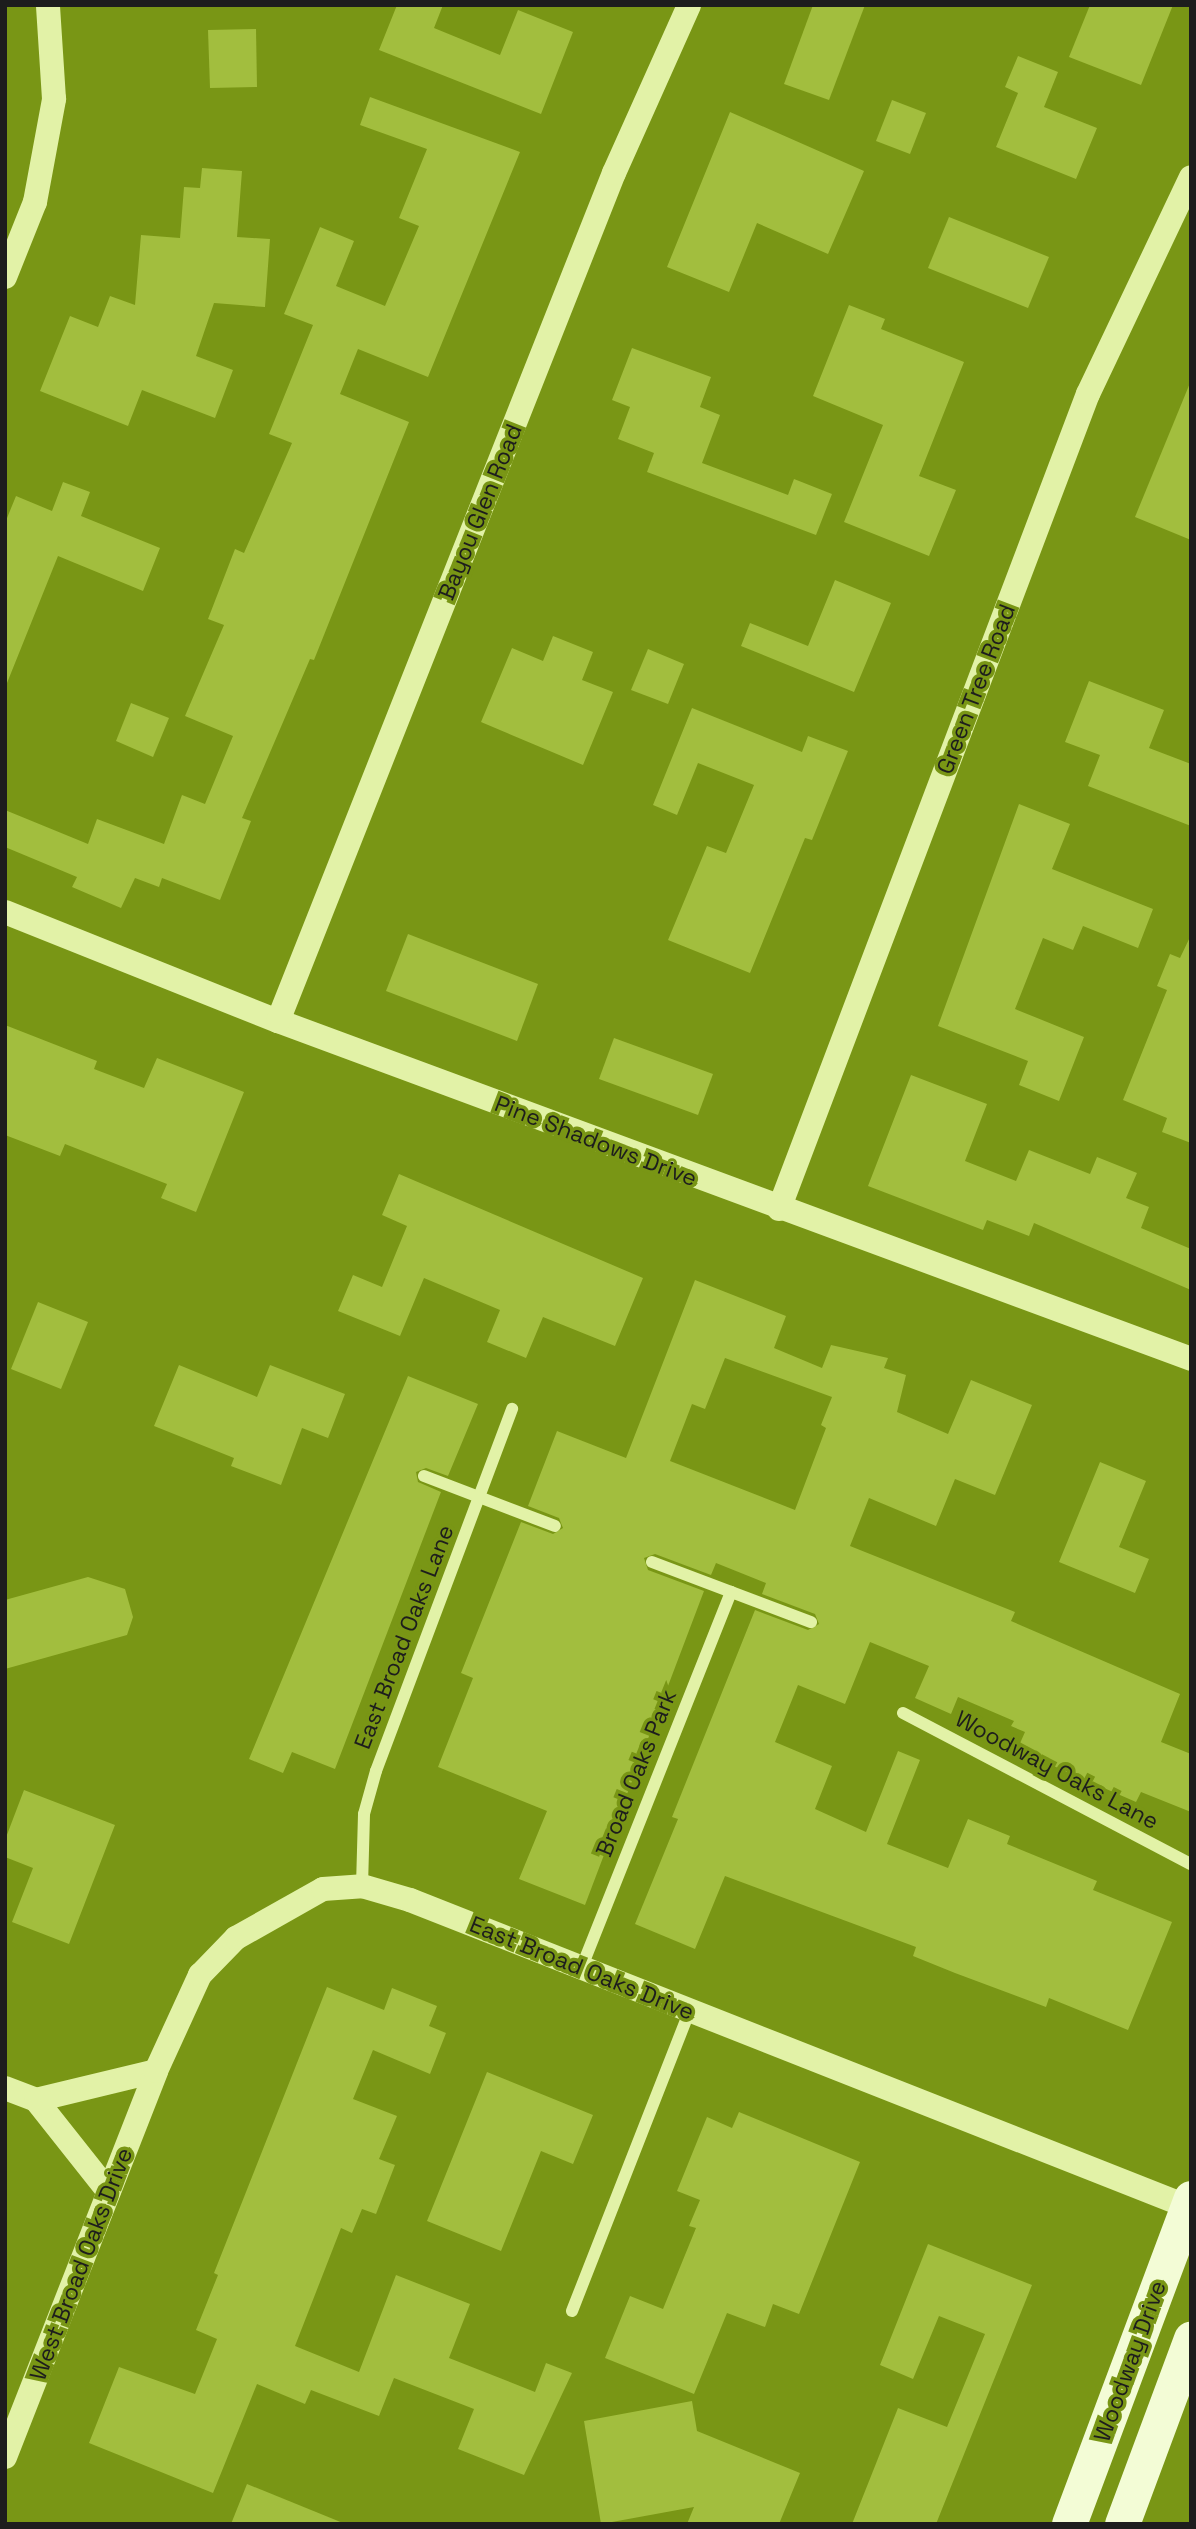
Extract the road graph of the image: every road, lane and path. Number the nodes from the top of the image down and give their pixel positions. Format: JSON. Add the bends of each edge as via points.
{"nodes":[{"id":1,"x":48,"y":5,"type":"edge"},
{"id":2,"x":689,"y":5,"type":"edge"},
{"id":3,"x":1191,"y":177,"type":"edge"},
{"id":4,"x":5,"y":277,"type":"edge"},
{"id":5,"x":5,"y":912,"type":"edge"},
{"id":6,"x":278,"y":1021,"type":"junction"},
{"id":7,"x":779,"y":1209,"type":"junction"},
{"id":8,"x":1191,"y":1360,"type":"edge"},
{"id":9,"x":512,"y":1409,"type":"dead end"},
{"id":10,"x":424,"y":1476,"type":"dead end"},
{"id":11,"x":480,"y":1497,"type":"junction"},
{"id":12,"x":555,"y":1526,"type":"dead end"},
{"id":13,"x":652,"y":1562,"type":"dead end"},
{"id":14,"x":731,"y":1592,"type":"junction"},
{"id":15,"x":811,"y":1622,"type":"dead end"},
{"id":16,"x":903,"y":1713,"type":"dead end"},
{"id":17,"x":1191,"y":1864,"type":"edge"},
{"id":18,"x":362,"y":1886,"type":"junction"},
{"id":19,"x":581,"y":1969,"type":"junction"},
{"id":20,"x":690,"y":2012,"type":"junction"},
{"id":21,"x":156,"y":2071,"type":"junction"},
{"id":22,"x":5,"y":2088,"type":"edge"},
{"id":23,"x":36,"y":2100,"type":"junction"},
{"id":24,"x":109,"y":2192,"type":"junction"},
{"id":25,"x":1189,"y":2204,"type":"edge"},
{"id":26,"x":572,"y":2311,"type":"dead end"},
{"id":27,"x":1191,"y":2338,"type":"edge"},
{"id":28,"x":5,"y":2457,"type":"edge"},
{"id":29,"x":1069,"y":2524,"type":"edge"},
{"id":30,"x":1122,"y":2524,"type":"edge"}],
"edges":[{"from":1,"to":4,"type":"street","via":[[54,99],[35,202]]},
{"from":2,"to":6,"type":"street","name":"Bayou Glen Road","via":[[614,173]]},
{"from":3,"to":7,"type":"street","name":"Green Tree Road","via":[[1088,394]]},
{"from":5,"to":6,"type":"street","name":"Pine Shadows Drive"},
{"from":6,"to":7,"type":"street","name":"Pine Shadows Drive"},
{"from":7,"to":8,"type":"street","name":"Pine Shadows Drive"},
{"from":9,"to":11,"type":"lane","name":"East Broad Oaks Lane"},
{"from":10,"to":11,"type":"lane"},
{"from":11,"to":12,"type":"lane"},
{"from":11,"to":18,"type":"lane","name":"East Broad Oaks Lane","via":[[376,1771],[364,1814]]},
{"from":13,"to":14,"type":"lane"},
{"from":14,"to":15,"type":"lane"},
{"from":14,"to":19,"type":"lane","name":"Broad Oaks Park"},
{"from":16,"to":17,"type":"lane","name":"Woodway Oaks Lane"},
{"from":18,"to":19,"type":"street","name":"East Broad Oaks Drive"},
{"from":18,"to":21,"type":"street","name":"East Broad Oaks Drive","via":[[323,1889],[236,1938],[200,1975]]},
{"from":19,"to":20,"type":"street","name":"East Broad Oaks Drive"},
{"from":20,"to":25,"type":"street","name":"East Broad Oaks Drive"},
{"from":20,"to":26,"type":"lane"},
{"from":21,"to":23,"type":"street"},
{"from":21,"to":24,"type":"street","name":"West Broad Oaks Drive"},
{"from":22,"to":23,"type":"street"},
{"from":23,"to":24,"type":"street"},
{"from":24,"to":28,"type":"street","name":"West Broad Oaks Drive"},
{"from":25,"to":29,"type":"main road","name":"Woodway Drive"},
{"from":27,"to":30,"type":"main road"}]}
